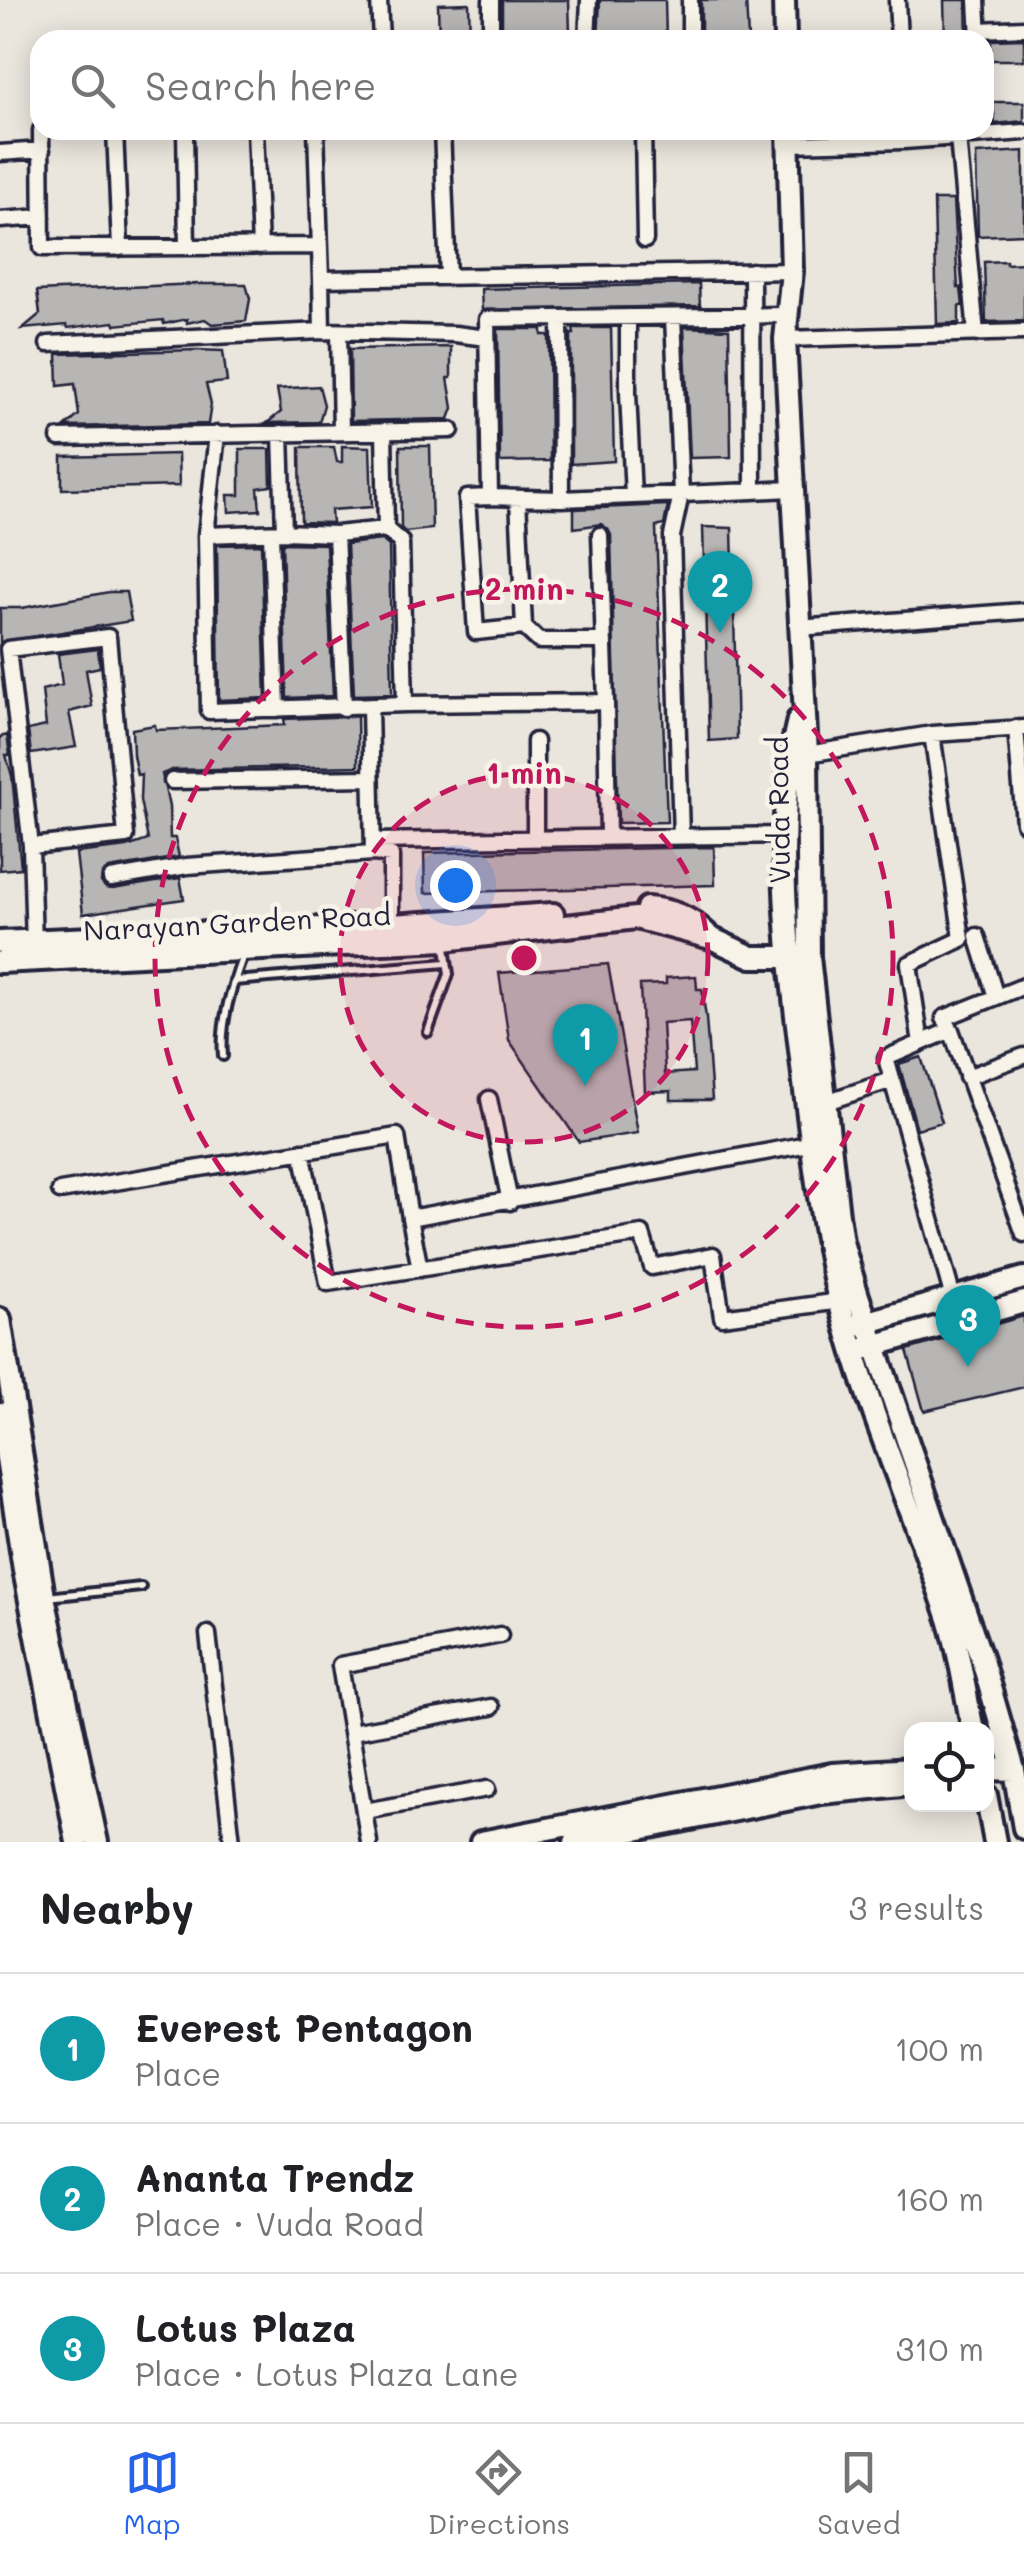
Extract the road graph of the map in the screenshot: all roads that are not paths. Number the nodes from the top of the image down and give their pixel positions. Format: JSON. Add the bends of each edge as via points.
{"nodes":[{"id":1,"x":379,"y":0,"type":"edge"},
{"id":2,"x":491,"y":0,"type":"edge"},
{"id":3,"x":588,"y":0,"type":"edge"},
{"id":4,"x":690,"y":0,"type":"edge"},
{"id":5,"x":784,"y":0,"type":"edge"},
{"id":6,"x":897,"y":0,"type":"edge"},
{"id":7,"x":977,"y":0,"type":"edge"},
{"id":8,"x":1024,"y":28,"type":"edge"},
{"id":9,"x":380,"y":30,"type":"edge"},
{"id":10,"x":491,"y":30,"type":"edge"},
{"id":11,"x":587,"y":30,"type":"edge"},
{"id":12,"x":690,"y":30,"type":"edge"},
{"id":13,"x":784,"y":30,"type":"edge"},
{"id":14,"x":898,"y":30,"type":"edge"},
{"id":15,"x":979,"y":30,"type":"edge"},
{"id":16,"x":994,"y":33,"type":"edge"},
{"id":17,"x":1024,"y":132,"type":"edge"},
{"id":18,"x":994,"y":134,"type":"edge"},
{"id":19,"x":42,"y":140,"type":"edge"},
{"id":20,"x":115,"y":140,"type":"edge"},
{"id":21,"x":185,"y":140,"type":"edge"},
{"id":22,"x":255,"y":140,"type":"edge"},
{"id":23,"x":316,"y":140,"type":"edge"},
{"id":24,"x":442,"y":140,"type":"edge"},
{"id":25,"x":643,"y":140,"type":"edge"},
{"id":26,"x":788,"y":140,"type":"edge"},
{"id":27,"x":958,"y":140,"type":"edge"},
{"id":28,"x":42,"y":150,"type":"junction"},
{"id":29,"x":0,"y":153,"type":"edge"},
{"id":30,"x":42,"y":217,"type":"junction"},
{"id":31,"x":0,"y":220,"type":"edge"},
{"id":32,"x":644,"y":240,"type":"dead end"},
{"id":33,"x":260,"y":246,"type":"junction"},
{"id":34,"x":320,"y":246,"type":"junction"},
{"id":35,"x":187,"y":247,"type":"junction"},
{"id":36,"x":120,"y":248,"type":"junction"},
{"id":37,"x":755,"y":271,"type":"junction"},
{"id":38,"x":783,"y":271,"type":"junction"},
{"id":39,"x":448,"y":277,"type":"junction"},
{"id":40,"x":321,"y":280,"type":"junction"},
{"id":41,"x":766,"y":316,"type":"junction"},
{"id":42,"x":628,"y":317,"type":"junction"},
{"id":43,"x":673,"y":317,"type":"junction"},
{"id":44,"x":560,"y":318,"type":"junction"},
{"id":45,"x":322,"y":331,"type":"junction"},
{"id":46,"x":339,"y":332,"type":"junction"},
{"id":47,"x":1024,"y":332,"type":"edge"},
{"id":48,"x":976,"y":334,"type":"junction"},
{"id":49,"x":487,"y":338,"type":"junction"},
{"id":50,"x":785,"y":339,"type":"junction"},
{"id":51,"x":48,"y":344,"type":"dead end"},
{"id":52,"x":450,"y":430,"type":"dead end"},
{"id":53,"x":384,"y":431,"type":"junction"},
{"id":54,"x":341,"y":432,"type":"junction"},
{"id":55,"x":281,"y":433,"type":"junction"},
{"id":56,"x":217,"y":434,"type":"junction"},
{"id":57,"x":59,"y":438,"type":"dead end"},
{"id":58,"x":768,"y":490,"type":"junction"},
{"id":59,"x":681,"y":494,"type":"junction"},
{"id":60,"x":633,"y":496,"type":"junction"},
{"id":61,"x":490,"y":497,"type":"junction"},
{"id":62,"x":518,"y":498,"type":"junction"},
{"id":63,"x":561,"y":499,"type":"junction"},
{"id":64,"x":386,"y":529,"type":"junction"},
{"id":65,"x":278,"y":533,"type":"junction"},
{"id":66,"x":336,"y":534,"type":"junction"},
{"id":67,"x":206,"y":535,"type":"junction"},
{"id":68,"x":600,"y":535,"type":"dead end"},
{"id":69,"x":1024,"y":611,"type":"edge"},
{"id":70,"x":524,"y":627,"type":"junction"},
{"id":71,"x":798,"y":628,"type":"junction"},
{"id":72,"x":604,"y":641,"type":"junction"},
{"id":73,"x":803,"y":698,"type":"junction"},
{"id":74,"x":606,"y":702,"type":"junction"},
{"id":75,"x":404,"y":704,"type":"junction"},
{"id":76,"x":370,"y":706,"type":"junction"},
{"id":77,"x":344,"y":708,"type":"junction"},
{"id":78,"x":277,"y":710,"type":"junction"},
{"id":79,"x":1020,"y":728,"type":"edge"},
{"id":80,"x":932,"y":734,"type":"junction"},
{"id":81,"x":535,"y":742,"type":"dead end"},
{"id":82,"x":807,"y":754,"type":"junction"},
{"id":83,"x":371,"y":778,"type":"junction"},
{"id":84,"x":172,"y":782,"type":"dead end"},
{"id":85,"x":1024,"y":823,"type":"edge"},
{"id":86,"x":786,"y":835,"type":"junction"},
{"id":87,"x":681,"y":837,"type":"junction"},
{"id":88,"x":608,"y":838,"type":"junction"},
{"id":89,"x":536,"y":840,"type":"junction"},
{"id":90,"x":31,"y":846,"type":"junction"},
{"id":91,"x":373,"y":847,"type":"junction"},
{"id":92,"x":111,"y":880,"type":"dead end"},
{"id":93,"x":390,"y":934,"type":"junction"},
{"id":94,"x":977,"y":936,"type":"dead end"},
{"id":95,"x":711,"y":938,"type":"junction"},
{"id":96,"x":444,"y":940,"type":"junction"},
{"id":97,"x":0,"y":942,"type":"edge"},
{"id":98,"x":245,"y":948,"type":"junction"},
{"id":99,"x":35,"y":950,"type":"junction"},
{"id":100,"x":799,"y":957,"type":"junction"},
{"id":101,"x":0,"y":962,"type":"edge"},
{"id":102,"x":446,"y":964,"type":"junction"},
{"id":103,"x":234,"y":981,"type":"junction"},
{"id":104,"x":1024,"y":986,"type":"edge"},
{"id":105,"x":996,"y":997,"type":"junction"},
{"id":106,"x":951,"y":1030,"type":"junction"},
{"id":107,"x":428,"y":1032,"type":"dead end"},
{"id":108,"x":921,"y":1043,"type":"junction"},
{"id":109,"x":223,"y":1056,"type":"dead end"},
{"id":110,"x":1024,"y":1056,"type":"edge"},
{"id":111,"x":967,"y":1077,"type":"junction"},
{"id":112,"x":892,"y":1080,"type":"junction"},
{"id":113,"x":489,"y":1099,"type":"dead end"},
{"id":114,"x":826,"y":1102,"type":"junction"},
{"id":115,"x":820,"y":1142,"type":"junction"},
{"id":116,"x":302,"y":1152,"type":"junction"},
{"id":117,"x":60,"y":1191,"type":"dead end"},
{"id":118,"x":510,"y":1202,"type":"junction"},
{"id":119,"x":410,"y":1218,"type":"junction"},
{"id":120,"x":1024,"y":1234,"type":"edge"},
{"id":121,"x":420,"y":1269,"type":"junction"},
{"id":122,"x":1024,"y":1278,"type":"edge"},
{"id":123,"x":953,"y":1298,"type":"junction"},
{"id":124,"x":849,"y":1300,"type":"junction"},
{"id":125,"x":1024,"y":1302,"type":"edge"},
{"id":126,"x":0,"y":1319,"type":"edge"},
{"id":127,"x":857,"y":1325,"type":"junction"},
{"id":128,"x":865,"y":1348,"type":"junction"},
{"id":129,"x":4,"y":1410,"type":"edge"},
{"id":130,"x":140,"y":1586,"type":"dead end"},
{"id":131,"x":44,"y":1597,"type":"junction"},
{"id":132,"x":208,"y":1634,"type":"dead end"},
{"id":133,"x":500,"y":1635,"type":"dead end"},
{"id":134,"x":490,"y":1707,"type":"dead end"},
{"id":135,"x":971,"y":1722,"type":"edge"},
{"id":136,"x":352,"y":1732,"type":"junction"},
{"id":137,"x":904,"y":1770,"type":"edge"},
{"id":138,"x":1017,"y":1775,"type":"edge"},
{"id":139,"x":904,"y":1785,"type":"edge"},
{"id":140,"x":487,"y":1789,"type":"dead end"},
{"id":141,"x":365,"y":1811,"type":"junction"},
{"id":142,"x":989,"y":1812,"type":"edge"},
{"id":143,"x":1024,"y":1828,"type":"edge"},
{"id":144,"x":504,"y":1840,"type":"edge"},
{"id":145,"x":77,"y":1842,"type":"edge"},
{"id":146,"x":97,"y":1842,"type":"edge"},
{"id":147,"x":232,"y":1842,"type":"edge"},
{"id":148,"x":370,"y":1842,"type":"edge"},
{"id":149,"x":480,"y":1842,"type":"edge"},
{"id":150,"x":575,"y":1842,"type":"edge"},
{"id":151,"x":995,"y":1842,"type":"edge"}],
"edges":[{"from":1,"to":9,"type":"street"},
{"from":2,"to":10,"type":"street"},
{"from":3,"to":11,"type":"street"},
{"from":4,"to":12,"type":"street"},
{"from":5,"to":13,"type":"street"},
{"from":6,"to":14,"type":"street"},
{"from":7,"to":15,"type":"street"},
{"from":8,"to":16,"type":"street"},
{"from":17,"to":18,"type":"street"},
{"from":19,"to":28,"type":"street"},
{"from":20,"to":36,"type":"street"},
{"from":21,"to":35,"type":"street"},
{"from":22,"to":33,"type":"street"},
{"from":23,"to":34,"type":"street"},
{"from":24,"to":39,"type":"street"},
{"from":25,"to":32,"type":"street"},
{"from":26,"to":38,"type":"street"},
{"from":27,"to":48,"type":"street"},
{"from":28,"to":29,"type":"street"},
{"from":28,"to":30,"type":"street"},
{"from":30,"to":31,"type":"street"},
{"from":30,"to":36,"type":"street","via":[[42,248]]},
{"from":33,"to":34,"type":"street"},
{"from":33,"to":35,"type":"street"},
{"from":34,"to":40,"type":"street"},
{"from":35,"to":36,"type":"street"},
{"from":37,"to":38,"type":"street"},
{"from":37,"to":39,"type":"street"},
{"from":37,"to":41,"type":"street"},
{"from":38,"to":41,"type":"street"},
{"from":39,"to":40,"type":"street"},
{"from":40,"to":45,"type":"street"},
{"from":41,"to":43,"type":"street"},
{"from":41,"to":50,"type":"street"},
{"from":41,"to":58,"type":"street"},
{"from":42,"to":43,"type":"street"},
{"from":42,"to":44,"type":"street"},
{"from":42,"to":60,"type":"street"},
{"from":43,"to":59,"type":"street"},
{"from":44,"to":49,"type":"street","via":[[488,319]]},
{"from":44,"to":63,"type":"street"},
{"from":45,"to":46,"type":"street"},
{"from":45,"to":51,"type":"street"},
{"from":46,"to":49,"type":"street"},
{"from":46,"to":54,"type":"street"},
{"from":47,"to":48,"type":"street"},
{"from":48,"to":50,"type":"street"},
{"from":49,"to":61,"type":"street"},
{"from":50,"to":58,"type":"street"},
{"from":52,"to":53,"type":"street"},
{"from":53,"to":54,"type":"street"},
{"from":53,"to":64,"type":"street"},
{"from":54,"to":55,"type":"street"},
{"from":55,"to":56,"type":"street"},
{"from":55,"to":65,"type":"street"},
{"from":56,"to":57,"type":"street"},
{"from":56,"to":67,"type":"street"},
{"from":58,"to":59,"type":"street"},
{"from":58,"to":71,"type":"street"},
{"from":59,"to":60,"type":"street"},
{"from":59,"to":87,"type":"street","via":[[672,536]]},
{"from":60,"to":63,"type":"street"},
{"from":61,"to":62,"type":"street"},
{"from":61,"to":70,"type":"street","via":[[468,498],[476,632]]},
{"from":62,"to":63,"type":"street"},
{"from":62,"to":70,"type":"street"},
{"from":64,"to":66,"type":"street"},
{"from":64,"to":75,"type":"street","via":[[401,542]]},
{"from":65,"to":66,"type":"street"},
{"from":65,"to":67,"type":"street"},
{"from":65,"to":78,"type":"street"},
{"from":66,"to":77,"type":"street"},
{"from":67,"to":78,"type":"street","via":[[210,711]]},
{"from":68,"to":72,"type":"street"},
{"from":69,"to":71,"type":"street"},
{"from":70,"to":72,"type":"street","via":[[539,641]]},
{"from":71,"to":73,"type":"street"},
{"from":72,"to":74,"type":"street"},
{"from":73,"to":82,"type":"street","name":"Vuda Road"},
{"from":73,"to":86,"type":"street","name":"Vuda Road","via":[[788,759]]},
{"from":74,"to":75,"type":"street"},
{"from":74,"to":88,"type":"street"},
{"from":75,"to":76,"type":"street"},
{"from":76,"to":77,"type":"street"},
{"from":76,"to":83,"type":"street"},
{"from":77,"to":78,"type":"street"},
{"from":79,"to":80,"type":"street"},
{"from":79,"to":85,"type":"street"},
{"from":80,"to":82,"type":"street"},
{"from":80,"to":108,"type":"street","via":[[962,940],[909,964]]},
{"from":81,"to":89,"type":"street"},
{"from":82,"to":100,"type":"street","name":"Vuda Road"},
{"from":83,"to":84,"type":"street"},
{"from":83,"to":91,"type":"street"},
{"from":86,"to":87,"type":"street"},
{"from":86,"to":100,"type":"street","name":"Vuda Road"},
{"from":87,"to":88,"type":"street"},
{"from":88,"to":89,"type":"street"},
{"from":89,"to":91,"type":"street"},
{"from":90,"to":90,"type":"street","via":[[8,649],[108,637],[126,836]]},
{"from":90,"to":99,"type":"street"},
{"from":91,"to":92,"type":"street"},
{"from":91,"to":93,"type":"street","via":[[391,855]]},
{"from":93,"to":95,"type":"street","name":"Narayan Garden Road","via":[[644,908],[692,920]]},
{"from":93,"to":96,"type":"street","name":"Narayan Garden Road"},
{"from":93,"to":98,"type":"street","name":"Narayan Garden Road"},
{"from":93,"to":99,"type":"street","name":"Narayan Garden Road"},
{"from":94,"to":105,"type":"street"},
{"from":95,"to":96,"type":"street","name":"Narayan Garden Road","via":[[636,918]]},
{"from":95,"to":100,"type":"street","via":[[759,957]]},
{"from":96,"to":102,"type":"lane"},
{"from":97,"to":99,"type":"street","name":"Narayan Garden Road"},
{"from":98,"to":99,"type":"street","name":"Narayan Garden Road"},
{"from":98,"to":103,"type":"lane"},
{"from":99,"to":101,"type":"street","name":"Narayan Garden Road"},
{"from":100,"to":114,"type":"street","name":"Vuda Road"},
{"from":100,"to":115,"type":"street","name":"Vuda Road"},
{"from":102,"to":103,"type":"lane"},
{"from":102,"to":107,"type":"lane","via":[[449,974]]},
{"from":103,"to":109,"type":"lane"},
{"from":104,"to":105,"type":"street"},
{"from":105,"to":106,"type":"street","via":[[944,1018]]},
{"from":106,"to":108,"type":"street"},
{"from":106,"to":111,"type":"street"},
{"from":108,"to":112,"type":"street","via":[[886,1058]]},
{"from":110,"to":111,"type":"street"},
{"from":111,"to":120,"type":"street"},
{"from":112,"to":114,"type":"street"},
{"from":112,"to":123,"type":"street"},
{"from":113,"to":118,"type":"street"},
{"from":114,"to":115,"type":"street","name":"Vuda Road"},
{"from":115,"to":118,"type":"street"},
{"from":115,"to":124,"type":"street","name":"Vuda Road"},
{"from":116,"to":117,"type":"street"},
{"from":116,"to":119,"type":"street","via":[[397,1136]]},
{"from":116,"to":121,"type":"street","via":[[328,1284]]},
{"from":118,"to":119,"type":"street"},
{"from":119,"to":121,"type":"street"},
{"from":121,"to":124,"type":"street","via":[[642,1234],[652,1267],[713,1255],[722,1317]]},
{"from":122,"to":123,"type":"street"},
{"from":123,"to":127,"type":"street"},
{"from":124,"to":127,"type":"street","name":"Vuda Road"},
{"from":125,"to":128,"type":"street"},
{"from":126,"to":129,"type":"street"},
{"from":127,"to":128,"type":"street","name":"Vuda Road"},
{"from":128,"to":135,"type":"street","name":"Vuda Road","via":[[926,1561],[950,1621]]},
{"from":128,"to":138,"type":"street","name":"Vuda Road","via":[[971,1625]]},
{"from":129,"to":131,"type":"street"},
{"from":129,"to":145,"type":"street","via":[[27,1584]]},
{"from":130,"to":131,"type":"lane"},
{"from":131,"to":146,"type":"street"},
{"from":132,"to":147,"type":"street"},
{"from":133,"to":136,"type":"street","via":[[340,1665]]},
{"from":134,"to":136,"type":"street"},
{"from":136,"to":141,"type":"street"},
{"from":137,"to":144,"type":"street","via":[[832,1774]]},
{"from":138,"to":143,"type":"street","name":"Vuda Road"},
{"from":139,"to":150,"type":"street","via":[[822,1792]]},
{"from":140,"to":141,"type":"street"},
{"from":141,"to":148,"type":"street"},
{"from":142,"to":151,"type":"street"},
{"from":144,"to":149,"type":"street"}]}
